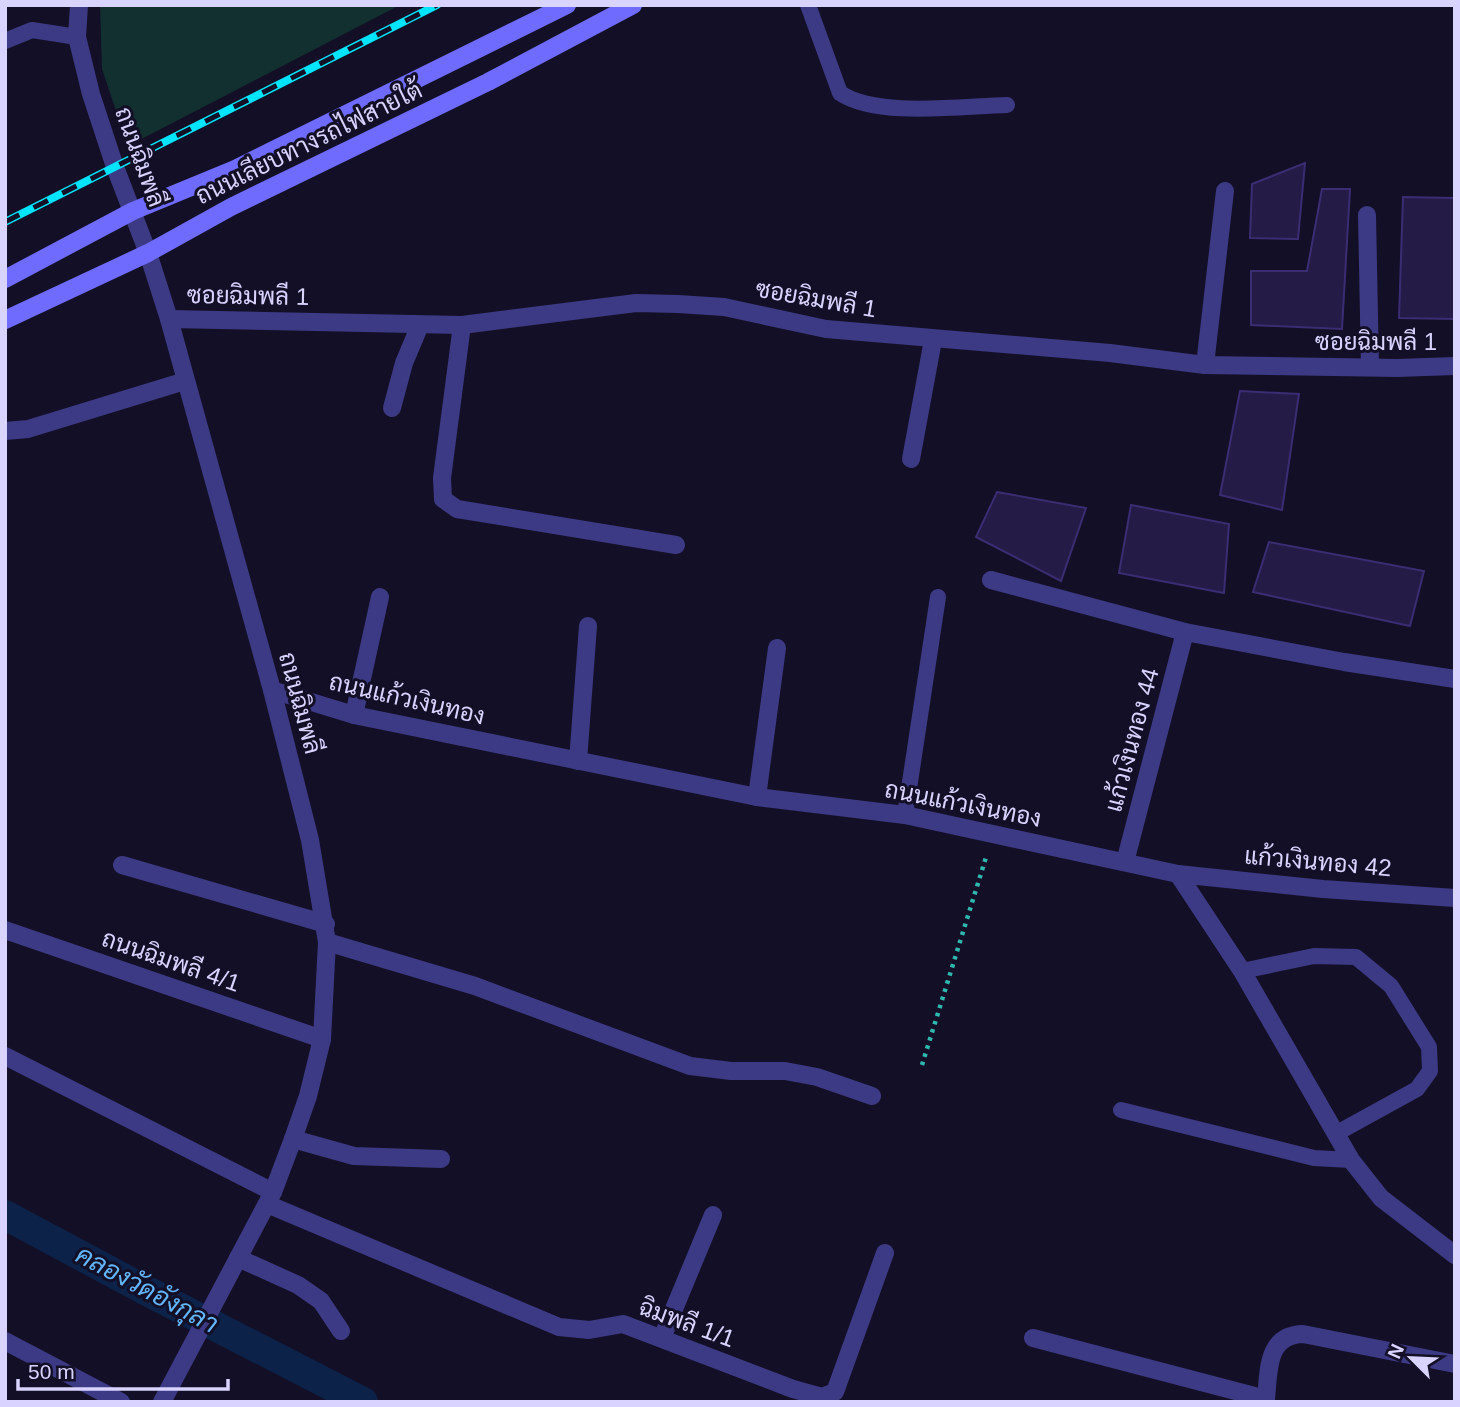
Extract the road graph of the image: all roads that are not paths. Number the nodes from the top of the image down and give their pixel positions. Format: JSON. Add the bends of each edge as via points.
{"nodes":[{"id":1,"x":79,"y":5,"type":"edge"},
{"id":2,"x":567,"y":5,"type":"edge"},
{"id":3,"x":633,"y":5,"type":"edge"},
{"id":4,"x":808,"y":5,"type":"edge"},
{"id":5,"x":77,"y":37,"type":"junction"},
{"id":6,"x":5,"y":41,"type":"edge"},
{"id":7,"x":1007,"y":105,"type":"dead end"},
{"id":8,"x":1225,"y":191,"type":"dead end"},
{"id":9,"x":133,"y":211,"type":"junction"},
{"id":10,"x":1367,"y":215,"type":"dead end"},
{"id":11,"x":148,"y":253,"type":"junction"},
{"id":12,"x":5,"y":279,"type":"edge"},
{"id":13,"x":169,"y":319,"type":"junction"},
{"id":14,"x":5,"y":320,"type":"edge"},
{"id":15,"x":463,"y":325,"type":"junction"},
{"id":16,"x":420,"y":326,"type":"junction"},
{"id":17,"x":933,"y":340,"type":"junction"},
{"id":18,"x":1205,"y":365,"type":"junction"},
{"id":19,"x":1455,"y":366,"type":"edge"},
{"id":20,"x":1370,"y":367,"type":"junction"},
{"id":21,"x":185,"y":381,"type":"junction"},
{"id":22,"x":391,"y":408,"type":"dead end"},
{"id":23,"x":5,"y":431,"type":"edge"},
{"id":24,"x":911,"y":459,"type":"dead end"},
{"id":25,"x":676,"y":545,"type":"dead end"},
{"id":26,"x":991,"y":580,"type":"dead end"},
{"id":27,"x":380,"y":597,"type":"dead end"},
{"id":28,"x":938,"y":597,"type":"dead end"},
{"id":29,"x":588,"y":626,"type":"dead end"},
{"id":30,"x":1185,"y":632,"type":"junction"},
{"id":31,"x":777,"y":648,"type":"dead end"},
{"id":32,"x":1455,"y":680,"type":"edge"},
{"id":33,"x":272,"y":690,"type":"junction"},
{"id":34,"x":354,"y":715,"type":"junction"},
{"id":35,"x":578,"y":761,"type":"junction"},
{"id":36,"x":757,"y":797,"type":"junction"},
{"id":37,"x":905,"y":815,"type":"junction"},
{"id":38,"x":1125,"y":862,"type":"junction"},
{"id":39,"x":121,"y":865,"type":"dead end"},
{"id":40,"x":1178,"y":874,"type":"junction"},
{"id":41,"x":1455,"y":898,"type":"edge"},
{"id":42,"x":326,"y":924,"type":"junction"},
{"id":43,"x":5,"y":930,"type":"edge"},
{"id":44,"x":327,"y":942,"type":"junction"},
{"id":45,"x":1242,"y":971,"type":"junction"},
{"id":46,"x":321,"y":1039,"type":"junction"},
{"id":47,"x":5,"y":1056,"type":"edge"},
{"id":48,"x":872,"y":1096,"type":"dead end"},
{"id":49,"x":1121,"y":1111,"type":"dead end"},
{"id":50,"x":1337,"y":1133,"type":"junction"},
{"id":51,"x":293,"y":1139,"type":"junction"},
{"id":52,"x":441,"y":1159,"type":"dead end"},
{"id":53,"x":1351,"y":1160,"type":"junction"},
{"id":54,"x":270,"y":1198,"type":"junction"},
{"id":55,"x":713,"y":1215,"type":"dead end"},
{"id":56,"x":885,"y":1253,"type":"dead end"},
{"id":57,"x":1455,"y":1255,"type":"edge"},
{"id":58,"x":238,"y":1258,"type":"junction"},
{"id":59,"x":341,"y":1331,"type":"dead end"},
{"id":60,"x":662,"y":1338,"type":"junction"},
{"id":61,"x":1033,"y":1338,"type":"dead end"},
{"id":62,"x":5,"y":1341,"type":"edge"},
{"id":63,"x":1455,"y":1364,"type":"edge"},
{"id":64,"x":1266,"y":1401,"type":"edge"},
{"id":65,"x":121,"y":1402,"type":"edge"},
{"id":66,"x":162,"y":1402,"type":"edge"}],
"edges":[{"from":1,"to":5,"type":"street","name":"ถนนฉิมพลี"},
{"from":2,"to":9,"type":"main road","name":"ถนนเลียบทางรถไฟสายใต้","via":[[235,169]]},
{"from":3,"to":11,"type":"main road","name":"ถนนเลียบทางรถไฟสายใต้"},
{"from":4,"to":7,"type":"lane","via":[[840,93],[851,100],[867,106],[908,108]]},
{"from":5,"to":6,"type":"lane","via":[[32,30]]},
{"from":5,"to":9,"type":"street","name":"ถนนฉิมพลี","via":[[91,94]]},
{"from":8,"to":18,"type":"street"},
{"from":9,"to":11,"type":"street","name":"ถนนฉิมพลี"},
{"from":9,"to":12,"type":"main road","name":"ถนนเลียบทางรถไฟสายใต้"},
{"from":10,"to":20,"type":"street"},
{"from":11,"to":13,"type":"street","name":"ถนนฉิมพลี"},
{"from":11,"to":14,"type":"main road","name":"ถนนเลียบทางรถไฟสายใต้"},
{"from":13,"to":16,"type":"street","name":"ซอยฉิมพลี 1"},
{"from":13,"to":21,"type":"street","name":"ถนนฉิมพลี"},
{"from":15,"to":16,"type":"street","name":"ซอยฉิมพลี 1"},
{"from":15,"to":17,"type":"street","name":"ซอยฉิมพลี 1","via":[[636,303],[678,304],[724,307],[826,329]]},
{"from":15,"to":25,"type":"street","via":[[443,499],[457,509]]},
{"from":16,"to":22,"type":"street"},
{"from":17,"to":18,"type":"street","name":"ซอยฉิมพลี 1"},
{"from":17,"to":24,"type":"street"},
{"from":18,"to":20,"type":"street","name":"ซอยฉิมพลี 1"},
{"from":19,"to":20,"type":"street","name":"ซอยฉิมพลี 1"},
{"from":21,"to":23,"type":"street","via":[[29,429]]},
{"from":21,"to":33,"type":"street","name":"ถนนฉิมพลี"},
{"from":26,"to":30,"type":"street"},
{"from":27,"to":34,"type":"street"},
{"from":28,"to":37,"type":"lane"},
{"from":29,"to":35,"type":"street"},
{"from":30,"to":32,"type":"street"},
{"from":30,"to":38,"type":"street","name":"แก้วเงินทอง 44"},
{"from":31,"to":36,"type":"street"},
{"from":33,"to":34,"type":"street","name":"ถนนแก้วเงินทอง"},
{"from":33,"to":42,"type":"street","name":"ถนนฉิมพลี"},
{"from":34,"to":35,"type":"street","name":"ถนนแก้วเงินทอง"},
{"from":35,"to":36,"type":"street","name":"ถนนแก้วเงินทอง"},
{"from":36,"to":37,"type":"street","name":"ถนนแก้วเงินทอง"},
{"from":37,"to":38,"type":"street","name":"ถนนแก้วเงินทอง"},
{"from":38,"to":40,"type":"street","name":"ถนนแก้วเงินทอง"},
{"from":39,"to":42,"type":"street"},
{"from":40,"to":41,"type":"street","name":"แก้วเงินทอง 42"},
{"from":40,"to":45,"type":"street"},
{"from":42,"to":44,"type":"street","name":"ถนนฉิมพลี"},
{"from":43,"to":46,"type":"street","name":"ถนนฉิมพลี 4/1"},
{"from":44,"to":46,"type":"street","name":"ถนนฉิมพลี"},
{"from":44,"to":48,"type":"street","via":[[475,986],[690,1066],[785,1071]]},
{"from":45,"to":50,"type":"street"},
{"from":45,"to":50,"type":"lane","via":[[1314,956],[1356,957],[1391,986],[1429,1047],[1430,1071],[1417,1089]]},
{"from":46,"to":51,"type":"street","name":"ถนนฉิมพลี"},
{"from":47,"to":54,"type":"street","name":"ฉิมพลี 1/1"},
{"from":49,"to":53,"type":"lane","via":[[1314,1158]]},
{"from":50,"to":53,"type":"street"},
{"from":51,"to":52,"type":"street","via":[[354,1156]]},
{"from":51,"to":54,"type":"street","name":"ถนนฉิมพลี"},
{"from":53,"to":57,"type":"street","via":[[1381,1198]]},
{"from":54,"to":58,"type":"street","name":"ถนนฉิมพลี"},
{"from":54,"to":60,"type":"street","name":"ฉิมพลี 1/1","via":[[559,1327],[589,1330],[623,1324]]},
{"from":55,"to":60,"type":"street"},
{"from":56,"to":60,"type":"street","name":"ฉิมพลี 1/1","via":[[831,1395],[817,1397],[793,1389]]},
{"from":58,"to":59,"type":"street","via":[[298,1285],[321,1301]]},
{"from":58,"to":66,"type":"street","name":"ถนนฉิมพลี"},
{"from":61,"to":64,"type":"street"},
{"from":62,"to":65,"type":"street"},
{"from":63,"to":64,"type":"street","via":[[1291,1334],[1270,1358]]}]}
